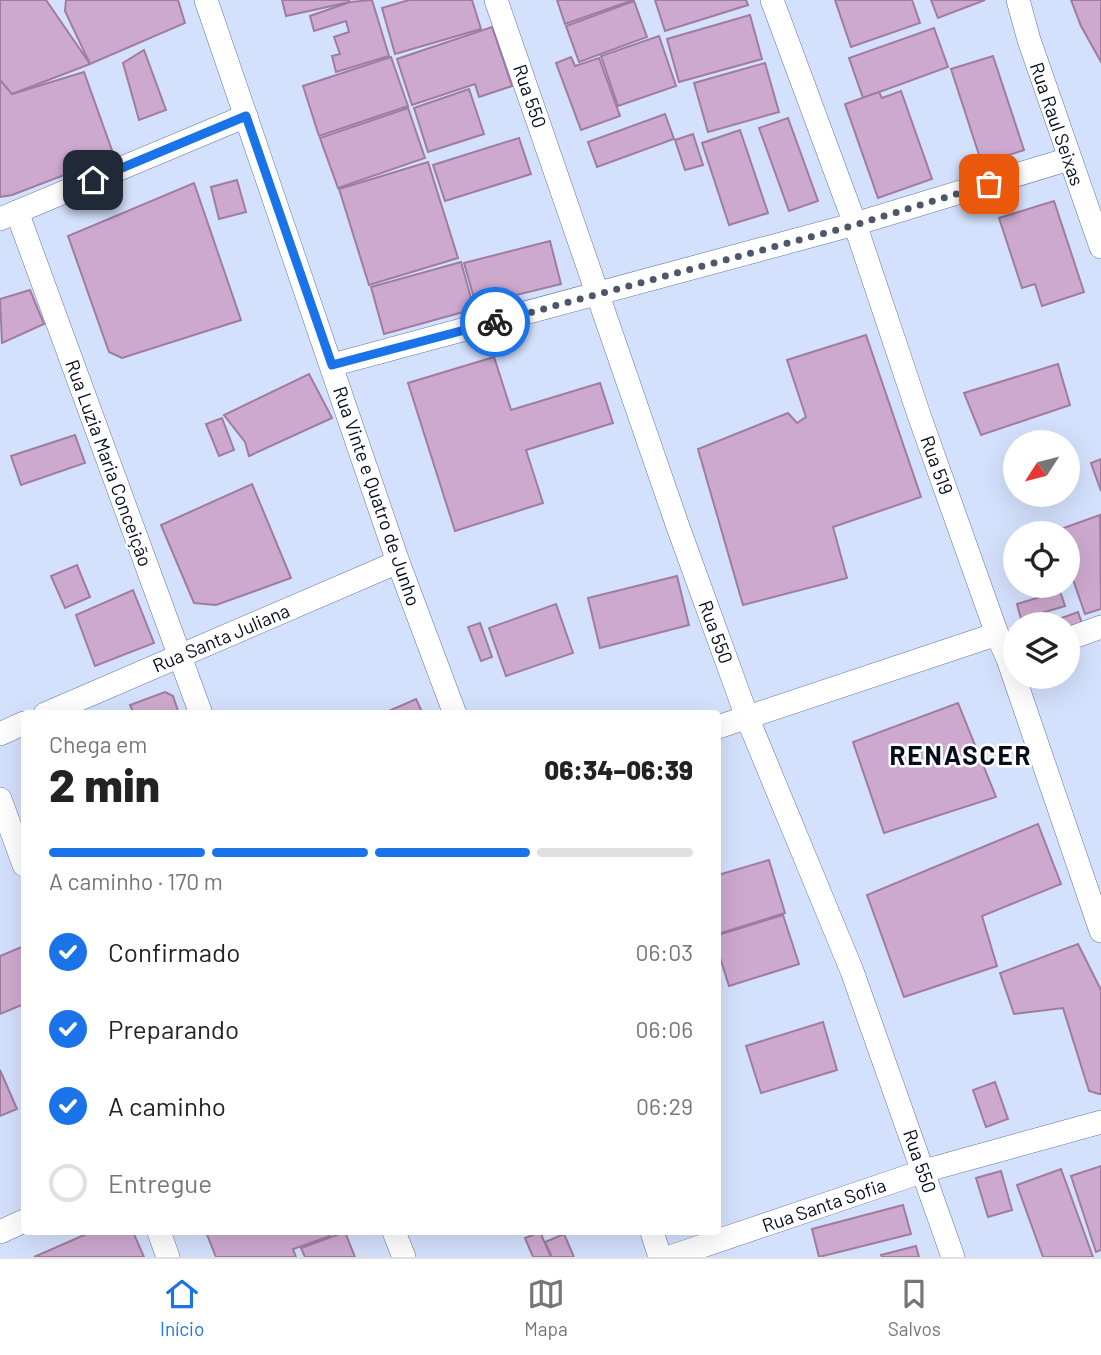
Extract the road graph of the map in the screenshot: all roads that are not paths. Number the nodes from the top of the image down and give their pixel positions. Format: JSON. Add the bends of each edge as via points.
{"nodes":[{"id":1,"x":206,"y":0,"type":"edge"},
{"id":2,"x":496,"y":0,"type":"edge"},
{"id":3,"x":772,"y":0,"type":"edge"},
{"id":4,"x":1018,"y":0,"type":"edge"},
{"id":5,"x":246,"y":116,"type":"junction"},
{"id":6,"x":1069,"y":159,"type":"junction"},
{"id":7,"x":8,"y":215,"type":"edge"},
{"id":8,"x":855,"y":225,"type":"junction"},
{"id":9,"x":1099,"y":236,"type":"edge"},
{"id":10,"x":598,"y":295,"type":"junction"},
{"id":11,"x":332,"y":365,"type":"junction"},
{"id":12,"x":398,"y":562,"type":"junction"},
{"id":13,"x":1101,"y":627,"type":"edge"},
{"id":14,"x":997,"y":634,"type":"junction"},
{"id":15,"x":1080,"y":635,"type":"edge"},
{"id":16,"x":1003,"y":644,"type":"edge"},
{"id":17,"x":179,"y":656,"type":"junction"},
{"id":18,"x":1021,"y":689,"type":"edge"},
{"id":19,"x":54,"y":710,"type":"edge"},
{"id":20,"x":199,"y":710,"type":"edge"},
{"id":21,"x":454,"y":710,"type":"edge"},
{"id":22,"x":747,"y":717,"type":"junction"},
{"id":23,"x":21,"y":724,"type":"edge"},
{"id":24,"x":721,"y":726,"type":"edge"},
{"id":25,"x":0,"y":734,"type":"edge"},
{"id":26,"x":0,"y":799,"type":"edge"},
{"id":27,"x":21,"y":857,"type":"edge"},
{"id":28,"x":1101,"y":931,"type":"edge"},
{"id":29,"x":1101,"y":1122,"type":"edge"},
{"id":30,"x":924,"y":1171,"type":"junction"},
{"id":31,"x":21,"y":1222,"type":"edge"},
{"id":32,"x":0,"y":1232,"type":"edge"},
{"id":33,"x":160,"y":1235,"type":"edge"},
{"id":34,"x":395,"y":1235,"type":"edge"},
{"id":35,"x":653,"y":1235,"type":"edge"},
{"id":36,"x":167,"y":1257,"type":"edge"},
{"id":37,"x":404,"y":1257,"type":"edge"},
{"id":38,"x":660,"y":1257,"type":"edge"},
{"id":39,"x":670,"y":1257,"type":"edge"},
{"id":40,"x":953,"y":1257,"type":"edge"}],
"edges":[{"from":1,"to":5,"type":"street","name":"Rua Vinte e Quatro de Junho"},
{"from":2,"to":10,"type":"street","name":"Rua 550"},
{"from":3,"to":8,"type":"street","name":"Rua 519"},
{"from":4,"to":6,"type":"street","name":"Rua Raul Seixas"},
{"from":5,"to":7,"type":"street"},
{"from":5,"to":11,"type":"street","name":"Rua Vinte e Quatro de Junho"},
{"from":6,"to":8,"type":"street"},
{"from":6,"to":9,"type":"street","name":"Rua Raul Seixas"},
{"from":7,"to":17,"type":"street","name":"Rua Luzia Maria Conceição"},
{"from":8,"to":10,"type":"street"},
{"from":8,"to":14,"type":"street","name":"Rua 519"},
{"from":10,"to":11,"type":"street"},
{"from":10,"to":22,"type":"street","name":"Rua 550"},
{"from":11,"to":12,"type":"street","name":"Rua Vinte e Quatro de Junho"},
{"from":12,"to":17,"type":"street","name":"Rua Santa Juliana"},
{"from":12,"to":21,"type":"street","name":"Rua Vinte e Quatro de Junho"},
{"from":13,"to":15,"type":"street"},
{"from":14,"to":16,"type":"street","name":"Rua 519"},
{"from":14,"to":22,"type":"street"},
{"from":17,"to":19,"type":"street","name":"Rua Santa Juliana"},
{"from":17,"to":20,"type":"street","name":"Rua Luzia Maria Conceição"},
{"from":18,"to":28,"type":"street","name":"Rua 519"},
{"from":22,"to":24,"type":"street"},
{"from":22,"to":30,"type":"street","name":"Rua 550","via":[[852,971]]},
{"from":23,"to":25,"type":"street"},
{"from":26,"to":27,"type":"street"},
{"from":29,"to":30,"type":"street","name":"Rua Santa Sofia"},
{"from":30,"to":39,"type":"street","name":"Rua Santa Sofia"},
{"from":30,"to":40,"type":"street","name":"Rua 550"},
{"from":31,"to":32,"type":"street"},
{"from":33,"to":36,"type":"street"},
{"from":34,"to":37,"type":"street"},
{"from":35,"to":38,"type":"street"}]}
